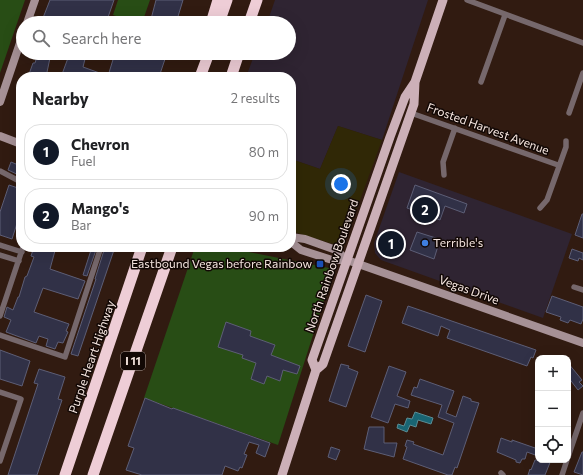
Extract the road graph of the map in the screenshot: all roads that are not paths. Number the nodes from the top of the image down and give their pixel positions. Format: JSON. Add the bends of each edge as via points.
{"nodes":[{"id":1,"x":34,"y":0,"type":"edge"},
{"id":2,"x":218,"y":0,"type":"edge"},
{"id":3,"x":227,"y":0,"type":"edge"},
{"id":4,"x":257,"y":0,"type":"edge"},
{"id":5,"x":443,"y":0,"type":"edge"},
{"id":6,"x":467,"y":0,"type":"edge"},
{"id":7,"x":505,"y":15,"type":"junction"},
{"id":8,"x":29,"y":16,"type":"edge"},
{"id":9,"x":213,"y":16,"type":"edge"},
{"id":10,"x":221,"y":16,"type":"edge"},
{"id":11,"x":251,"y":16,"type":"edge"},
{"id":12,"x":583,"y":43,"type":"edge"},
{"id":13,"x":16,"y":55,"type":"edge"},
{"id":14,"x":199,"y":60,"type":"edge"},
{"id":15,"x":206,"y":60,"type":"edge"},
{"id":16,"x":237,"y":60,"type":"edge"},
{"id":17,"x":196,"y":72,"type":"edge"},
{"id":18,"x":202,"y":72,"type":"edge"},
{"id":19,"x":233,"y":72,"type":"edge"},
{"id":20,"x":583,"y":73,"type":"edge"},
{"id":21,"x":415,"y":82,"type":"junction"},
{"id":22,"x":481,"y":82,"type":"dead end"},
{"id":23,"x":0,"y":102,"type":"edge"},
{"id":24,"x":411,"y":113,"type":"junction"},
{"id":25,"x":569,"y":113,"type":"dead end"},
{"id":26,"x":455,"y":128,"type":"junction"},
{"id":27,"x":0,"y":136,"type":"edge"},
{"id":28,"x":566,"y":141,"type":"dead end"},
{"id":29,"x":16,"y":142,"type":"edge"},
{"id":30,"x":558,"y":165,"type":"junction"},
{"id":31,"x":0,"y":173,"type":"edge"},
{"id":32,"x":444,"y":175,"type":"dead end"},
{"id":33,"x":16,"y":180,"type":"edge"},
{"id":34,"x":540,"y":208,"type":"dead end"},
{"id":35,"x":296,"y":238,"type":"edge"},
{"id":36,"x":0,"y":244,"type":"edge"},
{"id":37,"x":296,"y":246,"type":"edge"},
{"id":38,"x":16,"y":247,"type":"edge"},
{"id":39,"x":22,"y":252,"type":"edge"},
{"id":40,"x":99,"y":252,"type":"edge"},
{"id":41,"x":140,"y":252,"type":"edge"},
{"id":42,"x":170,"y":252,"type":"edge"},
{"id":43,"x":0,"y":255,"type":"edge"},
{"id":44,"x":347,"y":260,"type":"junction"},
{"id":45,"x":19,"y":261,"type":"junction"},
{"id":46,"x":358,"y":264,"type":"junction"},
{"id":47,"x":574,"y":287,"type":"dead end"},
{"id":48,"x":583,"y":290,"type":"edge"},
{"id":49,"x":0,"y":316,"type":"edge"},
{"id":50,"x":0,"y":335,"type":"edge"},
{"id":51,"x":583,"y":343,"type":"edge"},
{"id":52,"x":316,"y":370,"type":"junction"},
{"id":53,"x":0,"y":392,"type":"edge"},
{"id":54,"x":583,"y":413,"type":"edge"},
{"id":55,"x":571,"y":448,"type":"edge"},
{"id":56,"x":0,"y":461,"type":"edge"},
{"id":57,"x":566,"y":463,"type":"edge"},
{"id":58,"x":65,"y":475,"type":"edge"},
{"id":59,"x":93,"y":475,"type":"edge"},
{"id":60,"x":282,"y":475,"type":"edge"},
{"id":61,"x":562,"y":475,"type":"edge"}],
"edges":[{"from":1,"to":8,"type":"main road"},
{"from":2,"to":9,"type":"highway"},
{"from":3,"to":10,"type":"highway"},
{"from":4,"to":11,"type":"highway"},
{"from":5,"to":21,"type":"main road","name":"North Rainbow Boulevard"},
{"from":6,"to":7,"type":"street"},
{"from":7,"to":12,"type":"street"},
{"from":7,"to":22,"type":"street"},
{"from":13,"to":23,"type":"main road"},
{"from":14,"to":17,"type":"highway"},
{"from":15,"to":18,"type":"highway"},
{"from":16,"to":19,"type":"highway"},
{"from":20,"to":25,"type":"street"},
{"from":21,"to":24,"type":"main road","name":"North Rainbow Boulevard"},
{"from":21,"to":44,"type":"main road","name":"North Rainbow Boulevard","via":[[400,110]]},
{"from":24,"to":26,"type":"street","name":"Frosted Harvest Avenue"},
{"from":24,"to":46,"type":"main road","name":"North Rainbow Boulevard"},
{"from":26,"to":30,"type":"street","name":"Frosted Harvest Avenue"},
{"from":26,"to":32,"type":"street","via":[[443,162]]},
{"from":27,"to":29,"type":"main road"},
{"from":28,"to":30,"type":"street"},
{"from":30,"to":34,"type":"street","via":[[547,200]]},
{"from":31,"to":33,"type":"street"},
{"from":35,"to":44,"type":"main road","name":"Vegas Drive","via":[[336,250]]},
{"from":36,"to":38,"type":"street"},
{"from":37,"to":44,"type":"main road","name":"Vegas Drive","via":[[332,260]]},
{"from":39,"to":45,"type":"street"},
{"from":40,"to":50,"type":"street","via":[[65,357]]},
{"from":41,"to":58,"type":"highway","name":"Purple Heart Highway","number":"I 11"},
{"from":42,"to":59,"type":"highway","number":"I 11"},
{"from":43,"to":45,"type":"street"},
{"from":44,"to":46,"type":"main road","name":"Vegas Drive"},
{"from":44,"to":52,"type":"main road","name":"North Rainbow Boulevard","via":[[312,360]]},
{"from":45,"to":49,"type":"street"},
{"from":46,"to":51,"type":"main road","name":"Vegas Drive"},
{"from":46,"to":52,"type":"main road","name":"North Rainbow Boulevard","via":[[323,364]]},
{"from":47,"to":48,"type":"street"},
{"from":52,"to":60,"type":"main road","name":"North Rainbow Boulevard"},
{"from":53,"to":56,"type":"street","via":[[21,399]]},
{"from":54,"to":55,"type":"street"},
{"from":57,"to":61,"type":"street"}]}
